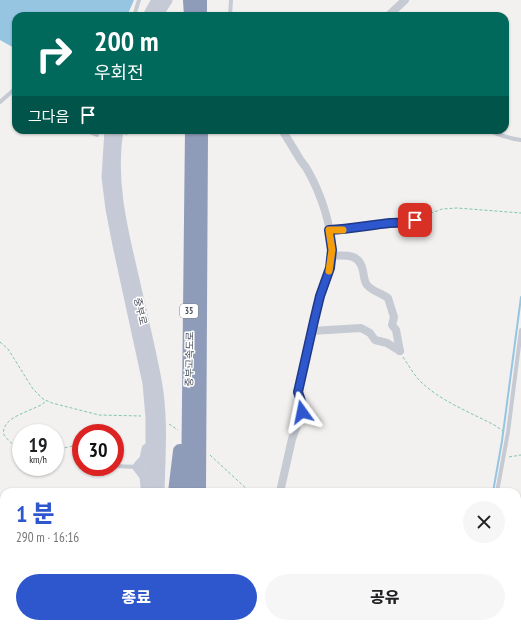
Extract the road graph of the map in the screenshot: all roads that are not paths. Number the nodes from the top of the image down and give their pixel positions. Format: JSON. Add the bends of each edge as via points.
{"nodes":[{"id":1,"x":139,"y":0,"type":"edge"},
{"id":2,"x":157,"y":0,"type":"edge"},
{"id":3,"x":167,"y":0,"type":"edge"},
{"id":4,"x":190,"y":0,"type":"edge"},
{"id":5,"x":200,"y":0,"type":"edge"},
{"id":6,"x":231,"y":0,"type":"edge"},
{"id":7,"x":405,"y":0,"type":"edge"},
{"id":8,"x":135,"y":12,"type":"edge"},
{"id":9,"x":150,"y":12,"type":"edge"},
{"id":10,"x":160,"y":12,"type":"edge"},
{"id":11,"x":190,"y":12,"type":"edge"},
{"id":12,"x":200,"y":12,"type":"edge"},
{"id":13,"x":230,"y":12,"type":"edge"},
{"id":14,"x":392,"y":12,"type":"edge"},
{"id":15,"x":12,"y":92,"type":"edge"},
{"id":16,"x":0,"y":102,"type":"edge"},
{"id":17,"x":94,"y":134,"type":"edge"},
{"id":18,"x":110,"y":134,"type":"edge"},
{"id":19,"x":122,"y":134,"type":"edge"},
{"id":20,"x":192,"y":134,"type":"edge"},
{"id":21,"x":202,"y":134,"type":"edge"},
{"id":22,"x":284,"y":134,"type":"edge"},
{"id":23,"x":495,"y":134,"type":"edge"},
{"id":24,"x":97,"y":136,"type":"dead end"},
{"id":25,"x":521,"y":140,"type":"edge"},
{"id":26,"x":415,"y":220,"type":"road end"},
{"id":27,"x":329,"y":230,"type":"junction"},
{"id":28,"x":331,"y":256,"type":"junction"},
{"id":29,"x":521,"y":330,"type":"edge"},
{"id":30,"x":311,"y":331,"type":"junction"},
{"id":31,"x":188,"y":369,"type":"junction"},
{"id":32,"x":146,"y":417,"type":"junction"},
{"id":33,"x":124,"y":466,"type":"edge"},
{"id":34,"x":138,"y":467,"type":"junction"},
{"id":35,"x":146,"y":488,"type":"edge"},
{"id":36,"x":151,"y":488,"type":"edge"},
{"id":37,"x":159,"y":488,"type":"edge"},
{"id":38,"x":175,"y":488,"type":"edge"},
{"id":39,"x":188,"y":488,"type":"edge"},
{"id":40,"x":201,"y":488,"type":"edge"},
{"id":41,"x":281,"y":488,"type":"edge"},
{"id":42,"x":498,"y":488,"type":"edge"}],
"edges":[{"from":1,"to":8,"type":"lane"},
{"from":2,"to":9,"type":"main road"},
{"from":3,"to":10,"type":"main road"},
{"from":4,"to":11,"type":"highway"},
{"from":5,"to":12,"type":"highway"},
{"from":6,"to":13,"type":"lane"},
{"from":7,"to":14,"type":"street"},
{"from":15,"to":16,"type":"lane"},
{"from":17,"to":24,"type":"lane"},
{"from":18,"to":32,"type":"main road","name":"중부로","via":[[107,177],[111,209],[148,383]]},
{"from":19,"to":37,"type":"main road","name":"중부로","via":[[115,176],[126,244],[156,382]]},
{"from":20,"to":31,"type":"highway","name":"중부고속도로","number":"35"},
{"from":21,"to":40,"type":"highway","name":"중부고속도로","number":"35"},
{"from":22,"to":27,"type":"street","via":[[315,185]]},
{"from":23,"to":25,"type":"lane"},
{"from":26,"to":27,"type":"street","via":[[348,230]]},
{"from":27,"to":28,"type":"street"},
{"from":28,"to":30,"type":"street","via":[[330,268]]},
{"from":28,"to":30,"type":"street","via":[[349,255],[357,260],[362,265],[366,284],[388,298],[394,316],[392,325],[396,330],[400,351],[387,343],[375,340],[370,333],[361,328]]},
{"from":29,"to":42,"type":"lane"},
{"from":30,"to":41,"type":"street","via":[[298,392],[302,412],[292,439]]},
{"from":31,"to":38,"type":"highway"},
{"from":31,"to":39,"type":"highway","name":"중부고속도로","number":"35"},
{"from":32,"to":34,"type":"main road","via":[[146,459]]},
{"from":32,"to":36,"type":"main road","name":"중부로"},
{"from":33,"to":34,"type":"lane"},
{"from":34,"to":35,"type":"main road","via":[[145,476]]}]}
